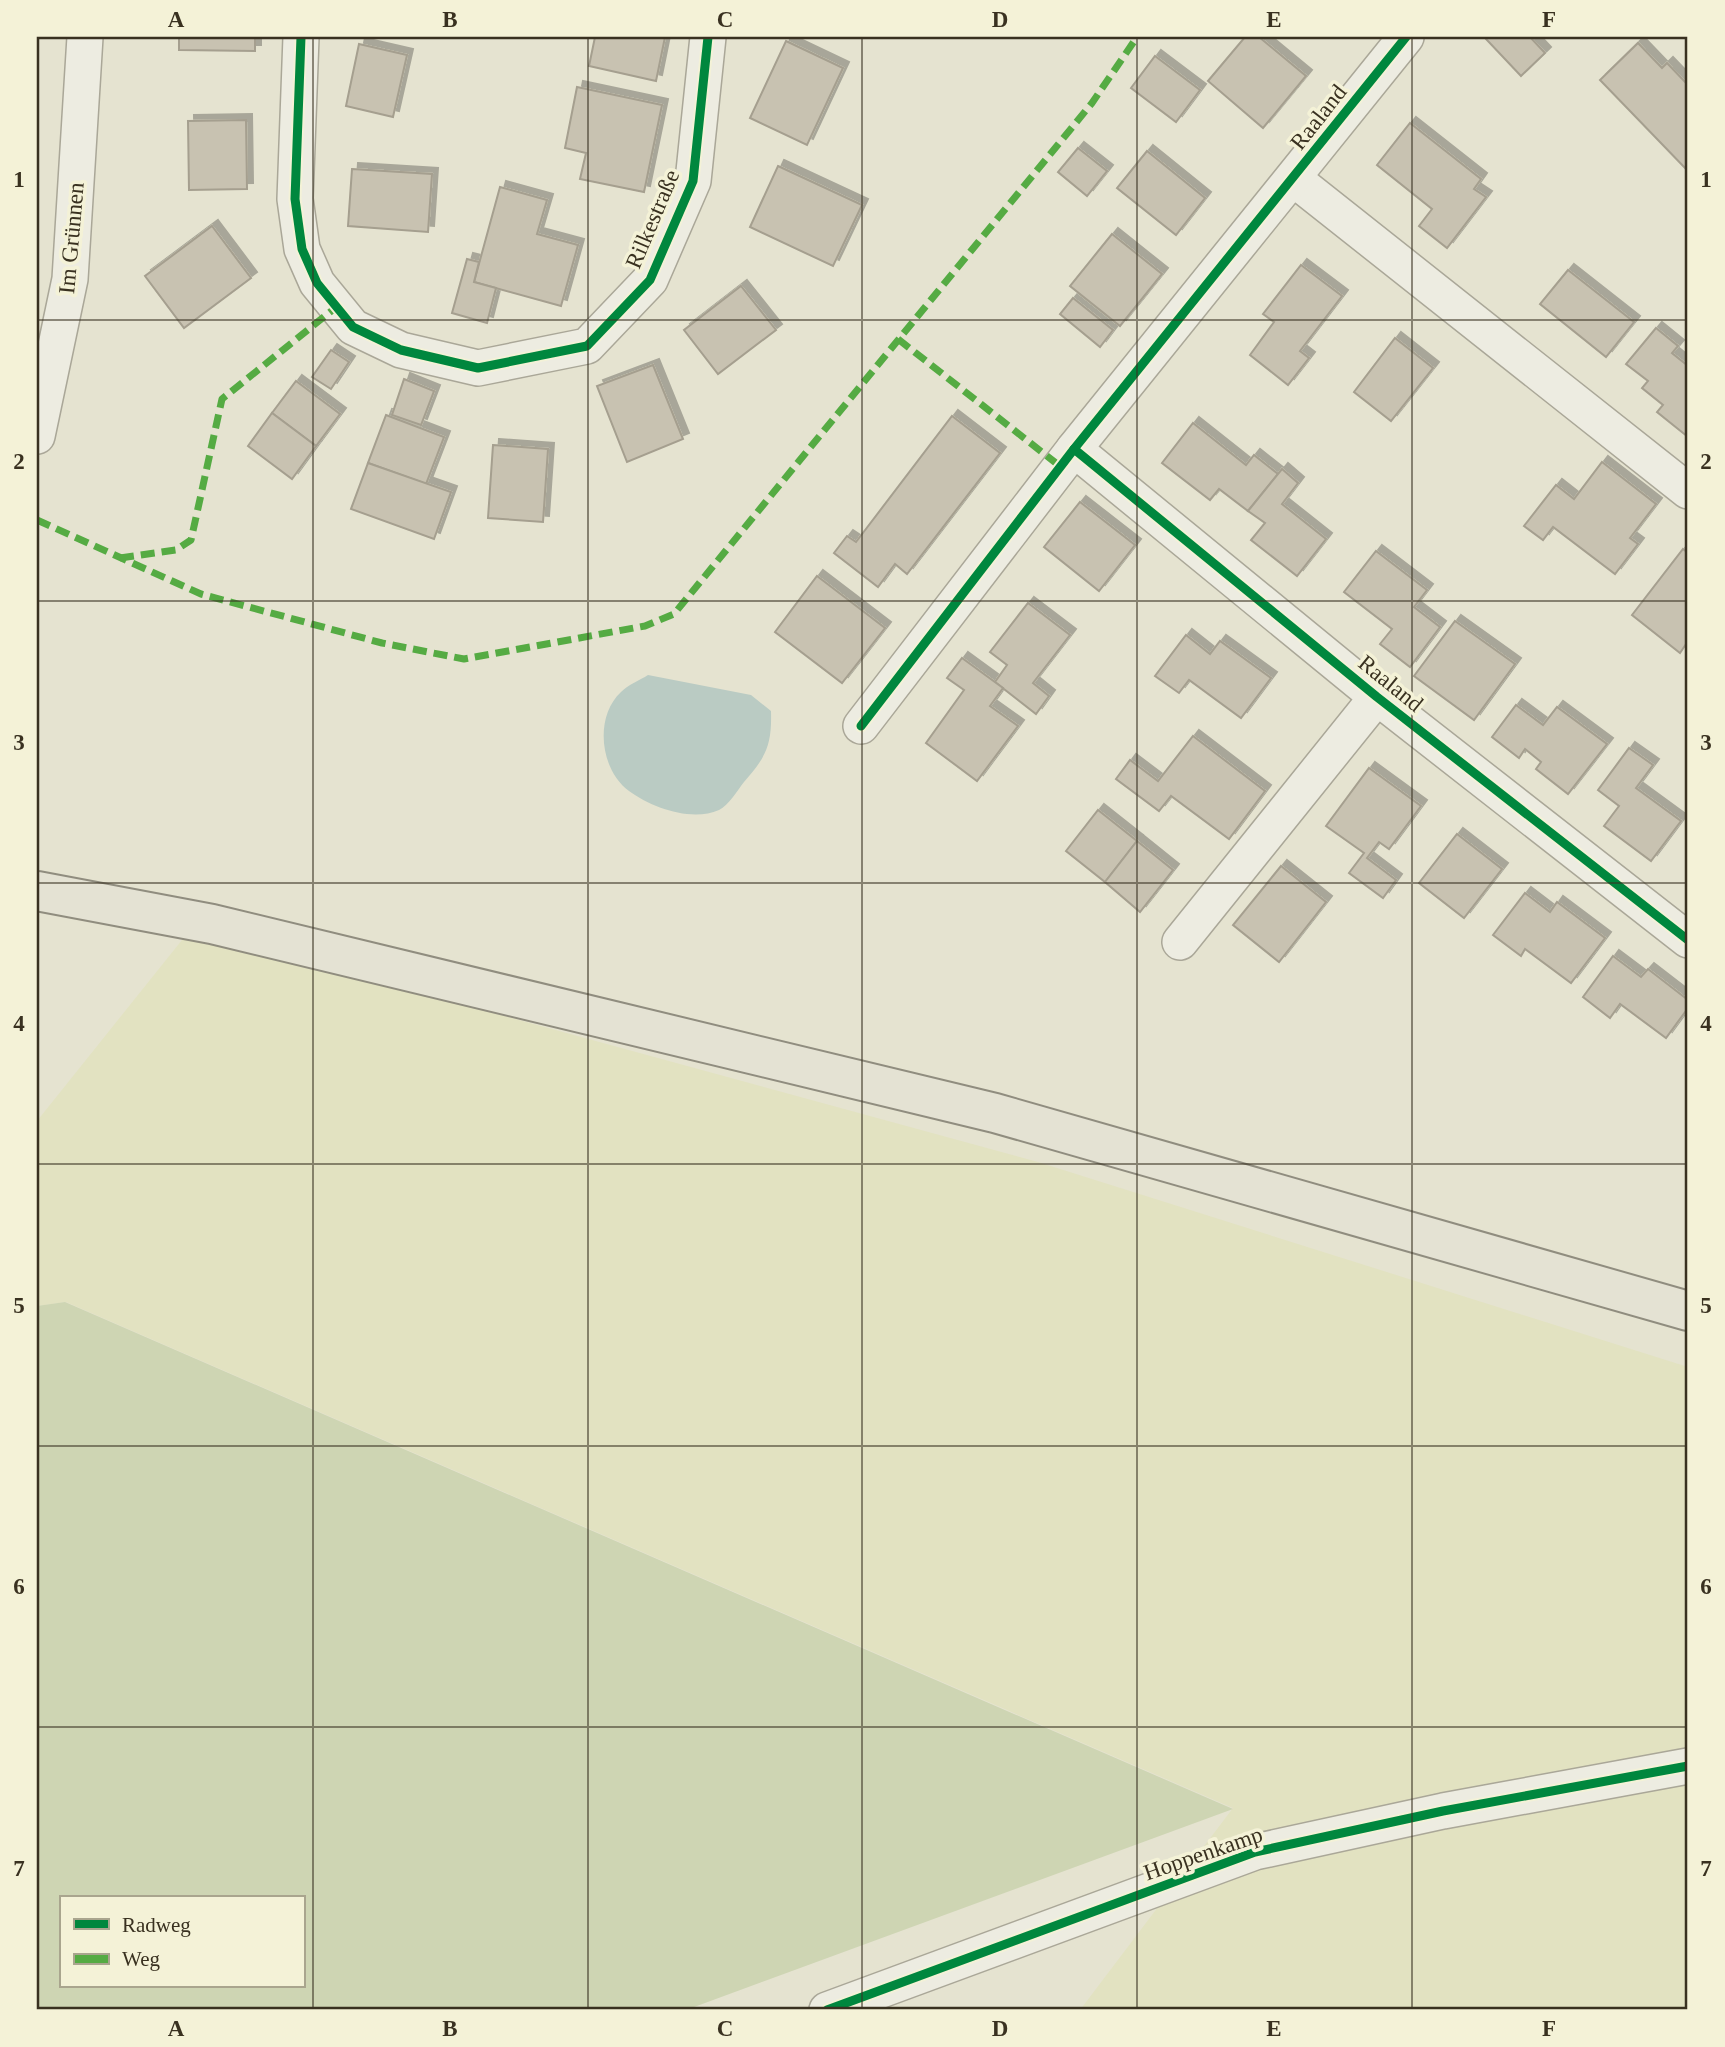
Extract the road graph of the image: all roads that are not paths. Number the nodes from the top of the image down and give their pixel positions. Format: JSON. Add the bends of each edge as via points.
{"nodes":[{"id":1,"x":85,"y":37,"type":"edge"},
{"id":2,"x":301,"y":37,"type":"edge"},
{"id":3,"x":708,"y":37,"type":"edge"},
{"id":4,"x":1406,"y":37,"type":"edge"},
{"id":5,"x":1294,"y":179,"type":"junction"},
{"id":6,"x":37,"y":436,"type":"edge"},
{"id":7,"x":1074,"y":449,"type":"junction"},
{"id":8,"x":1688,"y":491,"type":"edge"},
{"id":9,"x":1377,"y":697,"type":"junction"},
{"id":10,"x":861,"y":726,"type":"dead end"},
{"id":11,"x":37,"y":891,"type":"edge"},
{"id":12,"x":1688,"y":940,"type":"edge"},
{"id":13,"x":1180,"y":942,"type":"dead end"},
{"id":14,"x":1688,"y":1311,"type":"edge"},
{"id":15,"x":1688,"y":1766,"type":"edge"},
{"id":16,"x":827,"y":2010,"type":"edge"}],
"edges":[{"from":1,"to":6,"type":"street","name":"Im Grünnen","via":[[70,279]]},
{"from":2,"to":3,"type":"street","name":"Rilkestraße","via":[[295,199],[302,249],[317,283],[353,327],[401,350],[478,368],[587,346],[650,280],[693,181]]},
{"from":4,"to":5,"type":"street","name":"Raaland"},
{"from":5,"to":7,"type":"street","name":"Raaland"},
{"from":5,"to":8,"type":"street","name":"Raaland"},
{"from":7,"to":9,"type":"street","name":"Raaland"},
{"from":7,"to":10,"type":"street","name":"Raaland"},
{"from":9,"to":12,"type":"street","name":"Raaland"},
{"from":9,"to":13,"type":"street","name":"Raaland"},
{"from":11,"to":14,"type":"main road","via":[[212,924],[995,1113]]},
{"from":15,"to":16,"type":"street","name":"Hoppenkamp","via":[[1443,1811],[1255,1852]]}]}
